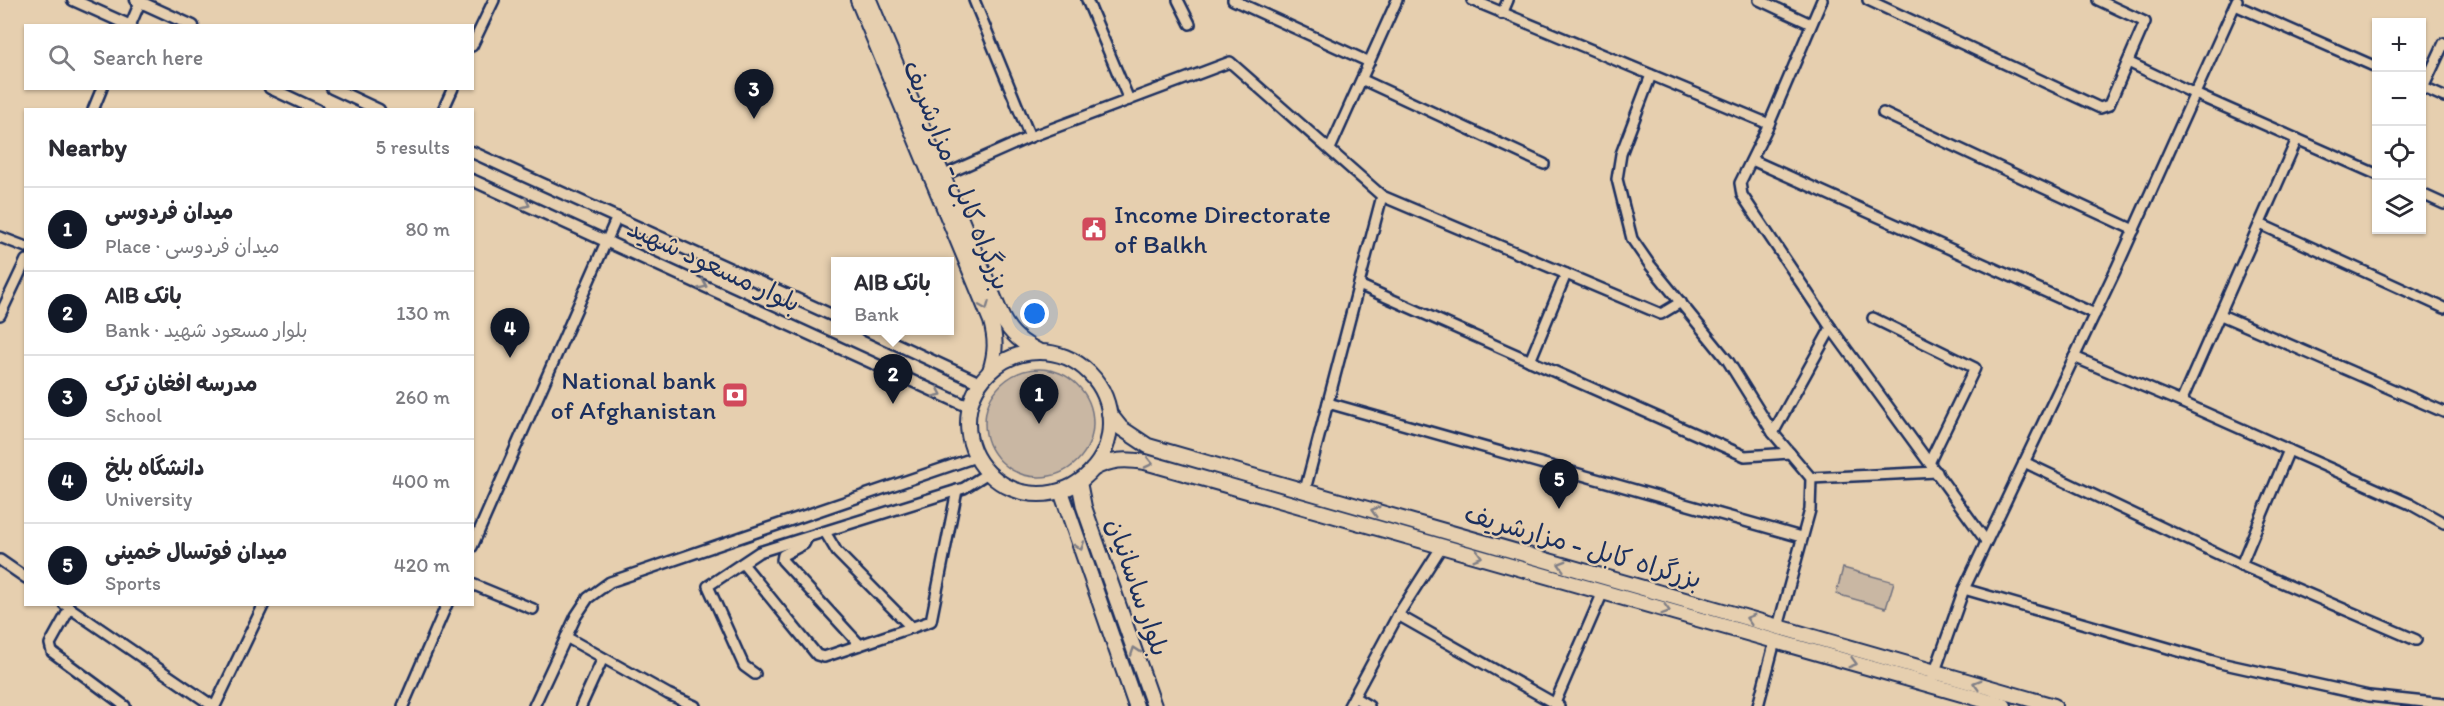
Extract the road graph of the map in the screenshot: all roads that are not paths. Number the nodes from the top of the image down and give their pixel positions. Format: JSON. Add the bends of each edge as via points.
{"nodes":[{"id":1,"x":73,"y":0,"type":"edge"},
{"id":2,"x":494,"y":0,"type":"edge"},
{"id":3,"x":858,"y":0,"type":"edge"},
{"id":4,"x":869,"y":0,"type":"edge"},
{"id":5,"x":974,"y":0,"type":"edge"},
{"id":6,"x":1087,"y":0,"type":"edge"},
{"id":7,"x":1178,"y":0,"type":"edge"},
{"id":8,"x":1233,"y":0,"type":"edge"},
{"id":9,"x":1397,"y":0,"type":"edge"},
{"id":10,"x":1472,"y":0,"type":"edge"},
{"id":11,"x":1508,"y":0,"type":"edge"},
{"id":12,"x":1759,"y":0,"type":"edge"},
{"id":13,"x":1822,"y":0,"type":"edge"},
{"id":14,"x":1868,"y":0,"type":"edge"},
{"id":15,"x":2098,"y":0,"type":"edge"},
{"id":16,"x":139,"y":1,"type":"edge"},
{"id":17,"x":2236,"y":3,"type":"edge"},
{"id":18,"x":1502,"y":14,"type":"junction"},
{"id":19,"x":128,"y":24,"type":"edge"},
{"id":20,"x":130,"y":24,"type":"edge"},
{"id":21,"x":189,"y":24,"type":"edge"},
{"id":22,"x":1190,"y":24,"type":"dead end"},
{"id":23,"x":1811,"y":24,"type":"junction"},
{"id":24,"x":474,"y":42,"type":"edge"},
{"id":25,"x":2444,"y":43,"type":"edge"},
{"id":26,"x":1369,"y":62,"type":"junction"},
{"id":27,"x":2128,"y":62,"type":"junction"},
{"id":28,"x":2372,"y":66,"type":"edge"},
{"id":29,"x":1651,"y":75,"type":"junction"},
{"id":30,"x":2426,"y":79,"type":"edge"},
{"id":31,"x":1363,"y":80,"type":"junction"},
{"id":32,"x":2426,"y":89,"type":"edge"},
{"id":33,"x":101,"y":90,"type":"edge"},
{"id":34,"x":274,"y":90,"type":"edge"},
{"id":35,"x":336,"y":90,"type":"edge"},
{"id":36,"x":452,"y":90,"type":"edge"},
{"id":37,"x":2195,"y":94,"type":"junction"},
{"id":38,"x":2444,"y":97,"type":"edge"},
{"id":39,"x":1129,"y":100,"type":"junction"},
{"id":40,"x":94,"y":108,"type":"edge"},
{"id":41,"x":313,"y":108,"type":"edge"},
{"id":42,"x":375,"y":108,"type":"edge"},
{"id":43,"x":444,"y":108,"type":"edge"},
{"id":44,"x":1883,"y":112,"type":"dead end"},
{"id":45,"x":1769,"y":124,"type":"junction"},
{"id":46,"x":1030,"y":136,"type":"junction"},
{"id":47,"x":2297,"y":139,"type":"junction"},
{"id":48,"x":1330,"y":149,"type":"junction"},
{"id":49,"x":474,"y":153,"type":"edge"},
{"id":50,"x":1752,"y":160,"type":"junction"},
{"id":51,"x":1544,"y":164,"type":"dead end"},
{"id":52,"x":2372,"y":172,"type":"edge"},
{"id":53,"x":942,"y":176,"type":"junction"},
{"id":54,"x":474,"y":181,"type":"edge"},
{"id":55,"x":1383,"y":196,"type":"junction"},
{"id":56,"x":2426,"y":196,"type":"edge"},
{"id":57,"x":2444,"y":204,"type":"edge"},
{"id":58,"x":617,"y":217,"type":"junction"},
{"id":59,"x":2259,"y":224,"type":"junction"},
{"id":60,"x":2134,"y":230,"type":"junction"},
{"id":61,"x":0,"y":237,"type":"edge"},
{"id":62,"x":607,"y":241,"type":"junction"},
{"id":63,"x":24,"y":246,"type":"edge"},
{"id":64,"x":970,"y":255,"type":"junction"},
{"id":65,"x":24,"y":264,"type":"edge"},
{"id":66,"x":1566,"y":274,"type":"junction"},
{"id":67,"x":1359,"y":285,"type":"junction"},
{"id":68,"x":1681,"y":302,"type":"junction"},
{"id":69,"x":2444,"y":308,"type":"edge"},
{"id":70,"x":2095,"y":314,"type":"junction"},
{"id":71,"x":0,"y":315,"type":"edge"},
{"id":72,"x":831,"y":315,"type":"edge"},
{"id":73,"x":2221,"y":315,"type":"junction"},
{"id":74,"x":1873,"y":318,"type":"dead end"},
{"id":75,"x":1831,"y":328,"type":"junction"},
{"id":76,"x":877,"y":335,"type":"edge"},
{"id":77,"x":1040,"y":352,"type":"junction"},
{"id":78,"x":2074,"y":357,"type":"junction"},
{"id":79,"x":1530,"y":361,"type":"junction"},
{"id":80,"x":990,"y":371,"type":"junction"},
{"id":81,"x":980,"y":383,"type":"junction"},
{"id":82,"x":2181,"y":402,"type":"junction"},
{"id":83,"x":1328,"y":403,"type":"junction"},
{"id":84,"x":969,"y":407,"type":"junction"},
{"id":85,"x":2444,"y":412,"type":"edge"},
{"id":86,"x":1109,"y":413,"type":"junction"},
{"id":87,"x":1773,"y":433,"type":"junction"},
{"id":88,"x":2289,"y":450,"type":"junction"},
{"id":89,"x":1790,"y":453,"type":"junction"},
{"id":90,"x":976,"y":457,"type":"junction"},
{"id":91,"x":1930,"y":461,"type":"junction"},
{"id":92,"x":2024,"y":462,"type":"junction"},
{"id":93,"x":1093,"y":469,"type":"junction"},
{"id":94,"x":1937,"y":472,"type":"junction"},
{"id":95,"x":988,"y":473,"type":"junction"},
{"id":96,"x":1811,"y":478,"type":"junction"},
{"id":97,"x":1078,"y":482,"type":"junction"},
{"id":98,"x":957,"y":490,"type":"junction"},
{"id":99,"x":1305,"y":490,"type":"junction"},
{"id":100,"x":1061,"y":491,"type":"junction"},
{"id":101,"x":2444,"y":523,"type":"edge"},
{"id":102,"x":825,"y":532,"type":"junction"},
{"id":103,"x":808,"y":537,"type":"junction"},
{"id":104,"x":1801,"y":537,"type":"junction"},
{"id":105,"x":1986,"y":541,"type":"junction"},
{"id":106,"x":474,"y":542,"type":"edge"},
{"id":107,"x":1442,"y":546,"type":"junction"},
{"id":108,"x":0,"y":560,"type":"edge"},
{"id":109,"x":743,"y":564,"type":"junction"},
{"id":110,"x":2241,"y":565,"type":"junction"},
{"id":111,"x":24,"y":577,"type":"edge"},
{"id":112,"x":474,"y":585,"type":"edge"},
{"id":113,"x":1964,"y":589,"type":"junction"},
{"id":114,"x":1603,"y":592,"type":"junction"},
{"id":115,"x":67,"y":606,"type":"edge"},
{"id":116,"x":263,"y":606,"type":"edge"},
{"id":117,"x":446,"y":606,"type":"edge"},
{"id":118,"x":533,"y":609,"type":"dead end"},
{"id":119,"x":1398,"y":615,"type":"junction"},
{"id":120,"x":912,"y":627,"type":"junction"},
{"id":121,"x":1776,"y":634,"type":"junction"},
{"id":122,"x":566,"y":637,"type":"junction"},
{"id":123,"x":2416,"y":640,"type":"dead end"},
{"id":124,"x":860,"y":645,"type":"junction"},
{"id":125,"x":603,"y":658,"type":"junction"},
{"id":126,"x":755,"y":674,"type":"dead end"},
{"id":127,"x":1932,"y":679,"type":"junction"},
{"id":128,"x":1352,"y":702,"type":"edge"},
{"id":129,"x":582,"y":704,"type":"edge"},
{"id":130,"x":2444,"y":704,"type":"edge"},
{"id":131,"x":1557,"y":705,"type":"edge"},
{"id":132,"x":125,"y":706,"type":"edge"},
{"id":133,"x":214,"y":706,"type":"edge"},
{"id":134,"x":403,"y":706,"type":"edge"},
{"id":135,"x":534,"y":706,"type":"edge"},
{"id":136,"x":593,"y":706,"type":"edge"},
{"id":137,"x":695,"y":706,"type":"edge"},
{"id":138,"x":1136,"y":706,"type":"edge"},
{"id":139,"x":1154,"y":706,"type":"edge"},
{"id":140,"x":1369,"y":706,"type":"edge"},
{"id":141,"x":1758,"y":706,"type":"edge"},
{"id":142,"x":2004,"y":706,"type":"edge"},
{"id":143,"x":2054,"y":706,"type":"edge"}],
"edges":[{"from":1,"to":19,"type":"main road"},
{"from":2,"to":24,"type":"street"},
{"from":3,"to":64,"type":"highway","name":"بزرگراه کابل - مزارشریف"},
{"from":4,"to":53,"type":"highway","name":"بزرگراه کابل - مزارشریف"},
{"from":5,"to":46,"type":"street"},
{"from":6,"to":39,"type":"street"},
{"from":7,"to":22,"type":"street"},
{"from":8,"to":26,"type":"street"},
{"from":9,"to":26,"type":"street"},
{"from":10,"to":18,"type":"street"},
{"from":11,"to":18,"type":"street"},
{"from":12,"to":23,"type":"street"},
{"from":13,"to":23,"type":"street"},
{"from":14,"to":27,"type":"street","via":[[2100,108],[2109,105]]},
{"from":15,"to":27,"type":"street","via":[[2145,22]]},
{"from":16,"to":20,"type":"street"},
{"from":16,"to":21,"type":"main road"},
{"from":17,"to":28,"type":"street"},
{"from":17,"to":37,"type":"street"},
{"from":18,"to":29,"type":"street"},
{"from":23,"to":45,"type":"street"},
{"from":25,"to":30,"type":"street"},
{"from":26,"to":31,"type":"street"},
{"from":27,"to":37,"type":"street"},
{"from":29,"to":45,"type":"street"},
{"from":29,"to":68,"type":"street","via":[[1621,154],[1617,179],[1632,239]]},
{"from":31,"to":48,"type":"street"},
{"from":31,"to":51,"type":"street"},
{"from":32,"to":38,"type":"street"},
{"from":33,"to":40,"type":"street"},
{"from":34,"to":41,"type":"main road"},
{"from":35,"to":42,"type":"main road"},
{"from":36,"to":43,"type":"street"},
{"from":37,"to":47,"type":"street"},
{"from":37,"to":60,"type":"street"},
{"from":39,"to":46,"type":"street"},
{"from":39,"to":48,"type":"street","via":[[1230,62]]},
{"from":44,"to":60,"type":"street"},
{"from":45,"to":50,"type":"street"},
{"from":46,"to":53,"type":"street"},
{"from":47,"to":52,"type":"street"},
{"from":47,"to":59,"type":"street"},
{"from":48,"to":55,"type":"street"},
{"from":49,"to":58,"type":"main road","name":"بلوار مسعود شهید"},
{"from":50,"to":70,"type":"street"},
{"from":50,"to":75,"type":"street","via":[[1740,183],[1742,195]]},
{"from":53,"to":64,"type":"highway","name":"بزرگراه کابل - مزارشریف"},
{"from":54,"to":62,"type":"main road","name":"بلوار مسعود شهید","one_way":true},
{"from":55,"to":66,"type":"street"},
{"from":55,"to":67,"type":"street"},
{"from":56,"to":57,"type":"street"},
{"from":58,"to":62,"type":"street"},
{"from":58,"to":72,"type":"main road","name":"بلوار مسعود شهید"},
{"from":59,"to":69,"type":"street"},
{"from":59,"to":73,"type":"street"},
{"from":60,"to":70,"type":"street"},
{"from":61,"to":63,"type":"street"},
{"from":62,"to":84,"type":"main road","name":"بلوار مسعود شهید","one_way":true},
{"from":62,"to":106,"type":"street"},
{"from":64,"to":77,"type":"highway","name":"بزرگراه کابل - مزارشریف","via":[[1009,331]]},
{"from":64,"to":80,"type":"highway","name":"بزرگراه کابل - مزارشریف","one_way":true,"via":[[995,339]]},
{"from":65,"to":71,"type":"street"},
{"from":66,"to":68,"type":"street","via":[[1661,314]]},
{"from":66,"to":79,"type":"street"},
{"from":67,"to":79,"type":"street"},
{"from":67,"to":83,"type":"street"},
{"from":68,"to":87,"type":"street","via":[[1728,361]]},
{"from":70,"to":78,"type":"street"},
{"from":73,"to":82,"type":"street"},
{"from":73,"to":85,"type":"street"},
{"from":74,"to":91,"type":"street","via":[[1975,368]]},
{"from":75,"to":87,"type":"street"},
{"from":75,"to":91,"type":"street"},
{"from":76,"to":81,"type":"main road"},
{"from":77,"to":80,"type":"highway","via":[[1014,357]]},
{"from":77,"to":86,"type":"highway","via":[[1060,355],[1093,377],[1104,394]]},
{"from":78,"to":82,"type":"street"},
{"from":78,"to":92,"type":"street"},
{"from":79,"to":89,"type":"street","via":[[1745,456]]},
{"from":80,"to":81,"type":"highway"},
{"from":81,"to":84,"type":"highway"},
{"from":82,"to":88,"type":"street"},
{"from":83,"to":99,"type":"street"},
{"from":83,"to":104,"type":"street"},
{"from":84,"to":90,"type":"highway","via":[[968,433]]},
{"from":86,"to":93,"type":"highway","via":[[1104,452]]},
{"from":86,"to":99,"type":"highway","name":"بزرگراه کابل - مزارشریف","via":[[1121,428],[1148,446]]},
{"from":87,"to":89,"type":"street"},
{"from":88,"to":101,"type":"street"},
{"from":88,"to":110,"type":"street"},
{"from":89,"to":96,"type":"street"},
{"from":90,"to":95,"type":"highway"},
{"from":90,"to":122,"type":"street","via":[[610,582],[588,598]]},
{"from":91,"to":94,"type":"street"},
{"from":92,"to":105,"type":"street"},
{"from":92,"to":110,"type":"street"},
{"from":93,"to":97,"type":"highway"},
{"from":93,"to":107,"type":"highway","name":"بزرگراه کابل - مزارشریف","one_way":true,"via":[[1108,461],[1145,462]]},
{"from":94,"to":96,"type":"street"},
{"from":94,"to":105,"type":"street"},
{"from":95,"to":98,"type":"street"},
{"from":95,"to":100,"type":"highway","via":[[1000,483],[1030,494]]},
{"from":96,"to":104,"type":"street","via":[[1810,510]]},
{"from":97,"to":100,"type":"highway"},
{"from":139,"to":97,"type":"highway","name":"بلوار ساسانیان","one_way":true},
{"from":98,"to":102,"type":"street"},
{"from":98,"to":120,"type":"street","via":[[931,621]]},
{"from":121,"to":99,"type":"highway","name":"بزرگراه کابل - مزارشریف","one_way":true},
{"from":100,"to":138,"type":"highway","name":"بلوار ساسانیان","one_way":true},
{"from":102,"to":103,"type":"street"},
{"from":102,"to":120,"type":"street","via":[[837,552]]},
{"from":103,"to":109,"type":"street","via":[[759,552]]},
{"from":103,"to":124,"type":"street","via":[[804,544],[783,555],[782,560]]},
{"from":104,"to":121,"type":"street"},
{"from":105,"to":113,"type":"street"},
{"from":107,"to":114,"type":"highway","name":"بزرگراه کابل - مزارشریف","one_way":true},
{"from":107,"to":119,"type":"street"},
{"from":108,"to":111,"type":"street"},
{"from":109,"to":124,"type":"street","via":[[817,655],[824,657]]},
{"from":109,"to":126,"type":"street","via":[[708,586],[744,666]]},
{"from":110,"to":123,"type":"street"},
{"from":112,"to":118,"type":"street"},
{"from":113,"to":127,"type":"street"},
{"from":113,"to":130,"type":"street","via":[[2220,663],[2369,696]]},
{"from":114,"to":121,"type":"highway","name":"بزرگراه کابل - مزارشریف","one_way":true},
{"from":114,"to":131,"type":"street"},
{"from":115,"to":132,"type":"street","via":[[50,648],[52,652]]},
{"from":115,"to":133,"type":"street"},
{"from":116,"to":133,"type":"street"},
{"from":117,"to":134,"type":"street"},
{"from":119,"to":128,"type":"street"},
{"from":119,"to":131,"type":"street"},
{"from":120,"to":124,"type":"street"},
{"from":121,"to":127,"type":"highway","name":"بزرگراه کابل - مزارشریف"},
{"from":121,"to":141,"type":"street"},
{"from":122,"to":125,"type":"street"},
{"from":122,"to":135,"type":"street"},
{"from":125,"to":129,"type":"street"},
{"from":125,"to":137,"type":"street"},
{"from":127,"to":142,"type":"highway","name":"بزرگراه کابل - مزارشریف"},
{"from":143,"to":127,"type":"highway","name":"بزرگراه کابل - مزارشریف","one_way":true},
{"from":128,"to":140,"type":"street"},
{"from":129,"to":136,"type":"street"}]}
